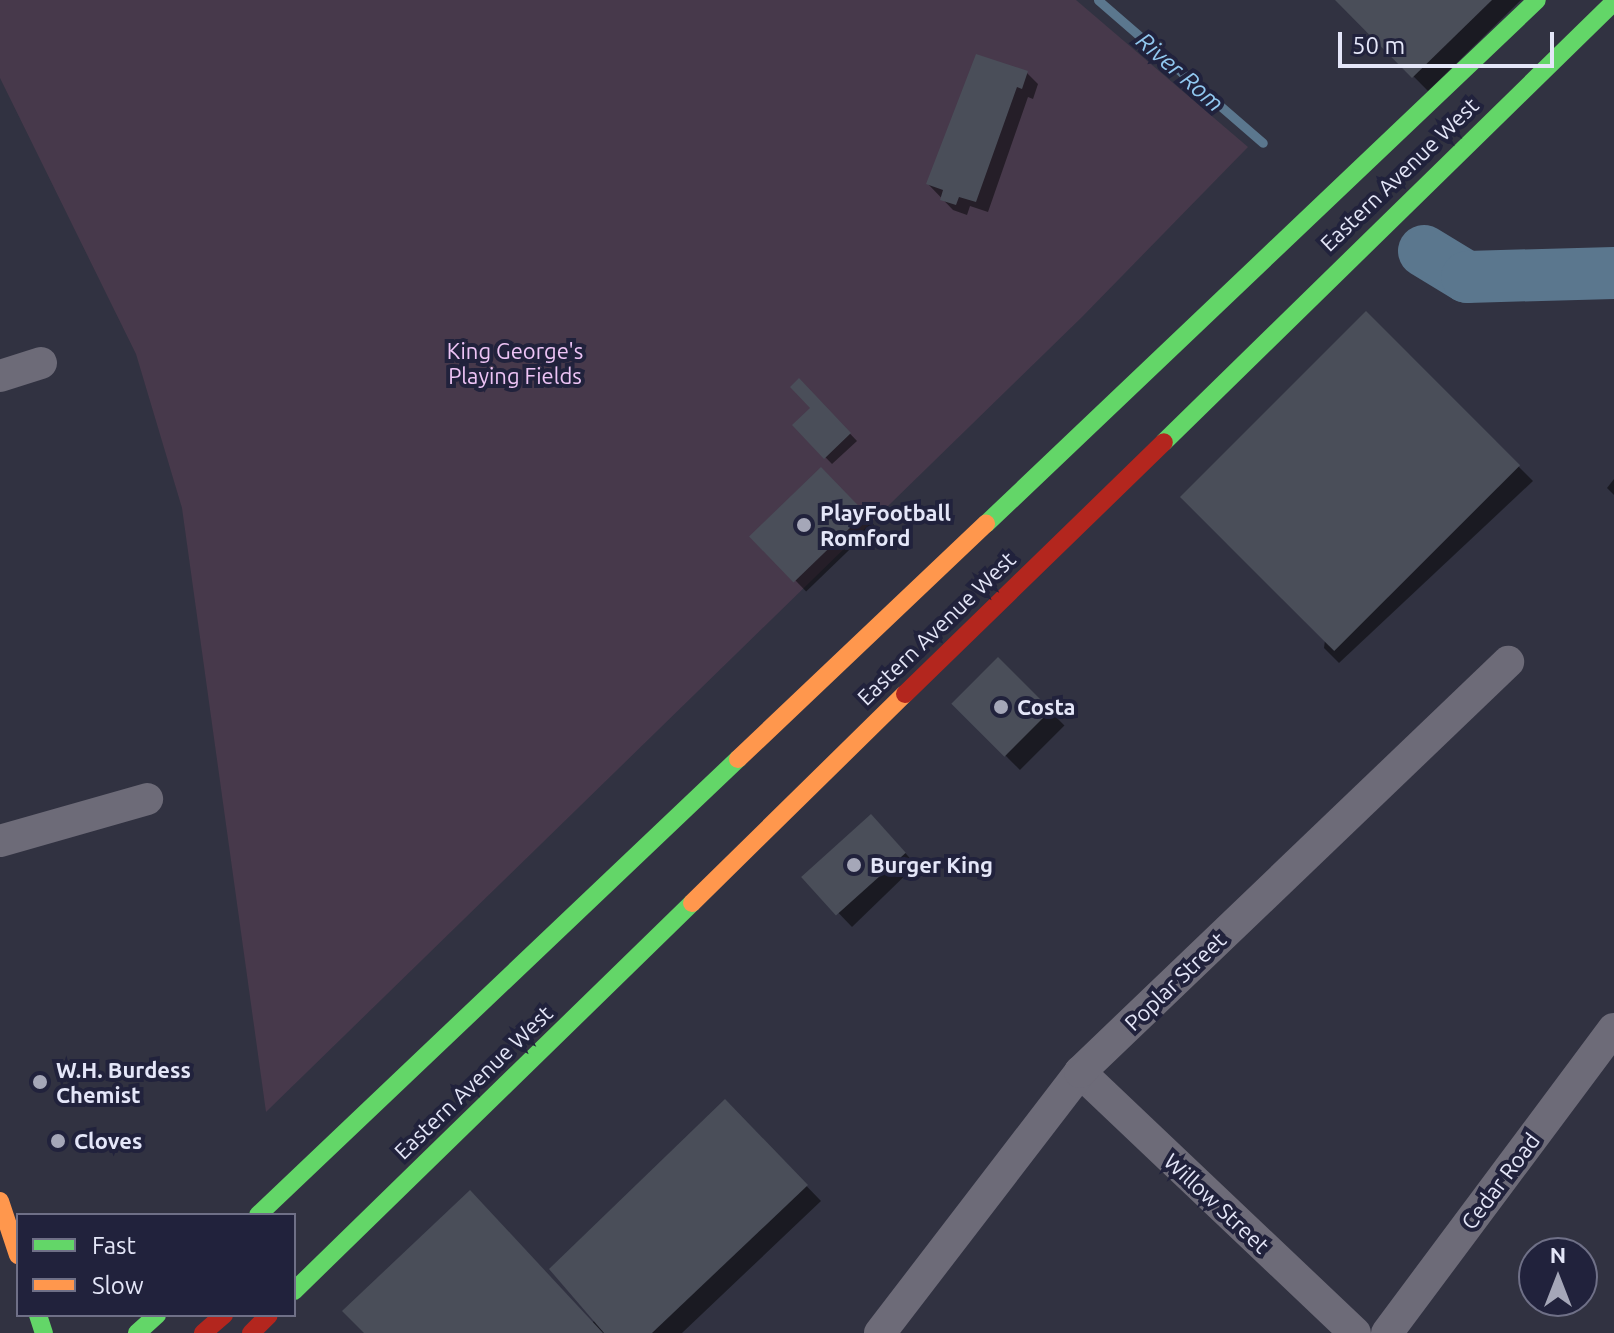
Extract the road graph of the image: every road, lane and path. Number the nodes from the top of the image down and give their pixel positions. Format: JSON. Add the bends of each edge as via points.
{"nodes":[{"id":1,"x":1537,"y":0,"type":"edge"},
{"id":2,"x":1614,"y":2,"type":"edge"},
{"id":3,"x":41,"y":363,"type":"dead end"},
{"id":4,"x":0,"y":376,"type":"edge"},
{"id":5,"x":1508,"y":662,"type":"dead end"},
{"id":6,"x":147,"y":799,"type":"dead end"},
{"id":7,"x":0,"y":841,"type":"edge"},
{"id":8,"x":1614,"y":1029,"type":"edge"},
{"id":9,"x":1080,"y":1072,"type":"junction"},
{"id":10,"x":0,"y":1201,"type":"edge"},
{"id":11,"x":260,"y":1213,"type":"edge"},
{"id":12,"x":372,"y":1214,"type":"junction"},
{"id":13,"x":334,"y":1221,"type":"dead end"},
{"id":14,"x":10,"y":1246,"type":"edge"},
{"id":15,"x":296,"y":1289,"type":"edge"},
{"id":16,"x":155,"y":1317,"type":"edge"},
{"id":17,"x":222,"y":1317,"type":"edge"},
{"id":18,"x":267,"y":1317,"type":"edge"},
{"id":19,"x":137,"y":1333,"type":"edge"},
{"id":20,"x":203,"y":1333,"type":"edge"},
{"id":21,"x":251,"y":1333,"type":"edge"},
{"id":22,"x":880,"y":1333,"type":"edge"},
{"id":23,"x":1355,"y":1333,"type":"edge"},
{"id":24,"x":1387,"y":1333,"type":"edge"}],
"edges":[{"from":1,"to":11,"type":"main road","name":"Eastern Avenue West"},
{"from":2,"to":12,"type":"main road","name":"Eastern Avenue West"},
{"from":3,"to":4,"type":"street"},
{"from":5,"to":9,"type":"street","name":"Poplar Street"},
{"from":6,"to":7,"type":"street"},
{"from":8,"to":24,"type":"street","name":"Cedar Road"},
{"from":9,"to":22,"type":"street","name":"Poplar Street"},
{"from":9,"to":23,"type":"street","name":"Willow Street"},
{"from":10,"to":14,"type":"main road"},
{"from":12,"to":13,"type":"main road"},
{"from":12,"to":15,"type":"main road","name":"Eastern Avenue West"},
{"from":16,"to":19,"type":"main road"},
{"from":17,"to":20,"type":"main road"},
{"from":18,"to":21,"type":"main road"}]}
